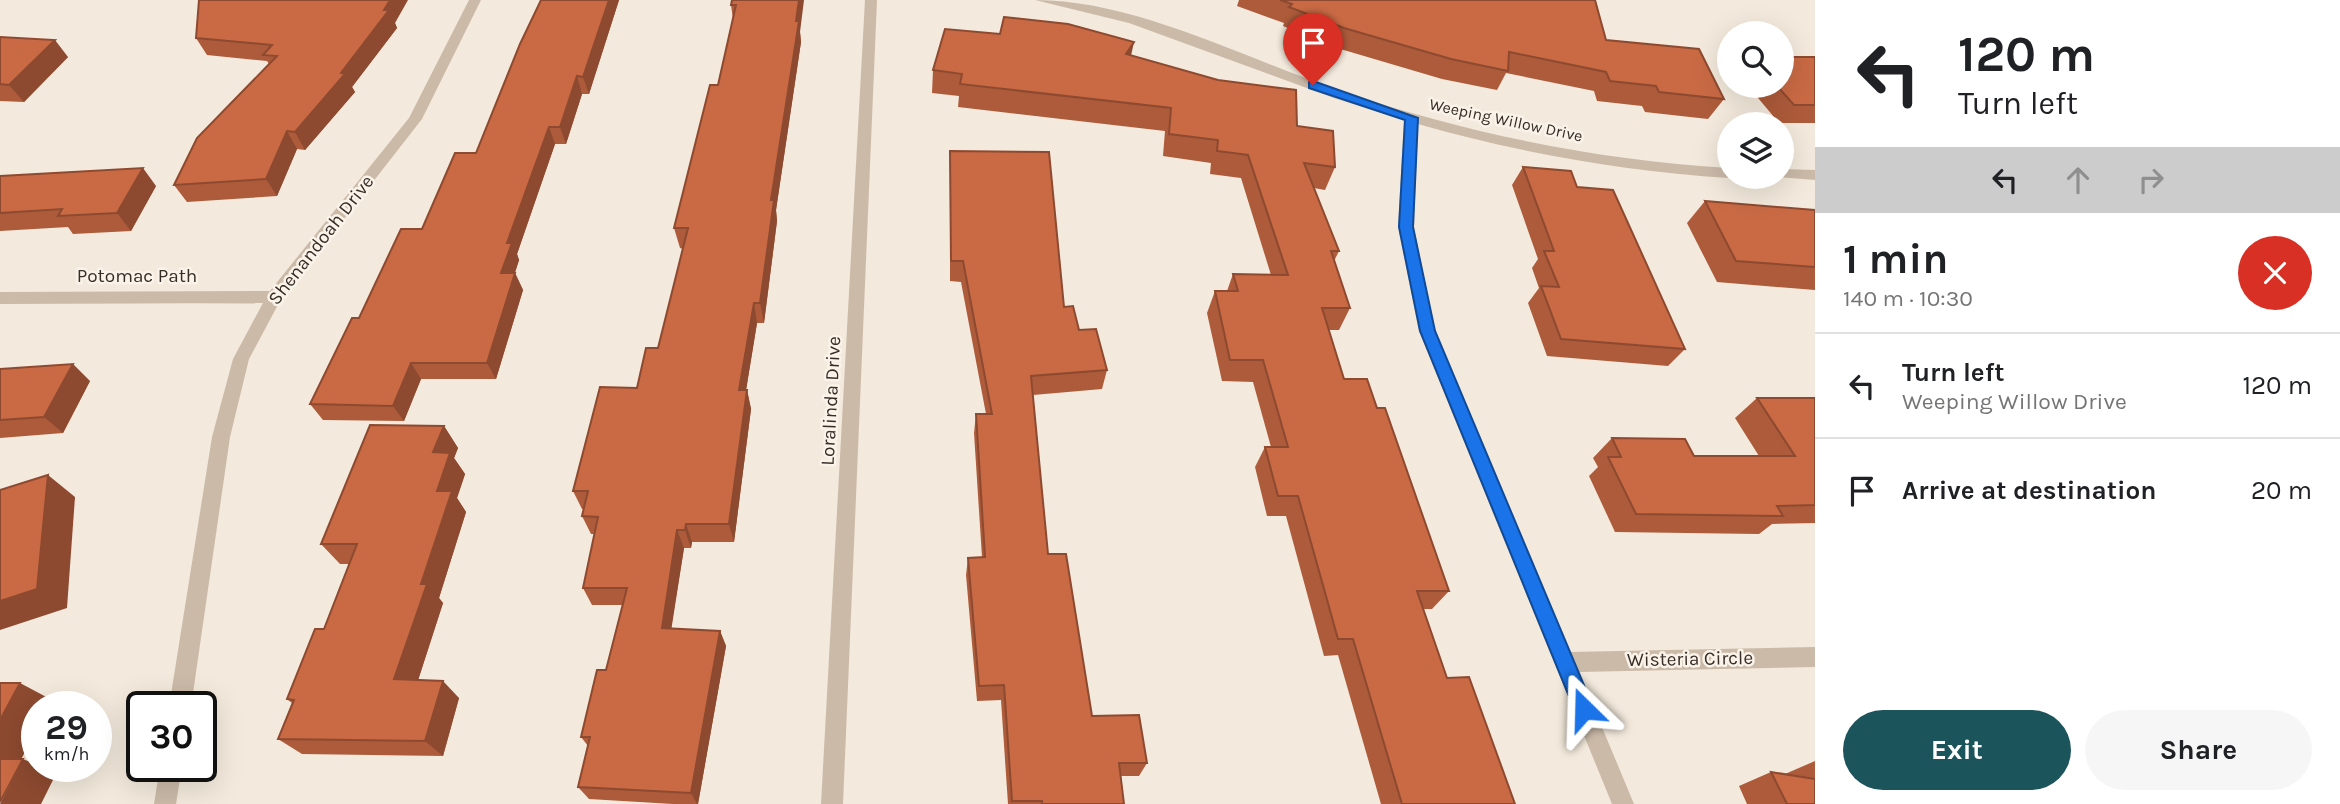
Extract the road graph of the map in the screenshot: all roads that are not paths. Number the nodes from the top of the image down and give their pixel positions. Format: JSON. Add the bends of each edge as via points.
{"nodes":[{"id":1,"x":475,"y":0,"type":"edge"},
{"id":2,"x":871,"y":0,"type":"edge"},
{"id":3,"x":1041,"y":0,"type":"edge"},
{"id":4,"x":1411,"y":118,"type":"junction"},
{"id":5,"x":1717,"y":172,"type":"edge"},
{"id":6,"x":1794,"y":174,"type":"edge"},
{"id":7,"x":1815,"y":175,"type":"edge"},
{"id":8,"x":274,"y":297,"type":"junction"},
{"id":9,"x":0,"y":298,"type":"edge"},
{"id":10,"x":1815,"y":657,"type":"edge"},
{"id":11,"x":1565,"y":662,"type":"junction"},
{"id":12,"x":182,"y":691,"type":"edge"},
{"id":13,"x":168,"y":782,"type":"edge"},
{"id":14,"x":165,"y":804,"type":"edge"},
{"id":15,"x":832,"y":804,"type":"edge"},
{"id":16,"x":1623,"y":804,"type":"edge"}],
"edges":[{"from":1,"to":8,"type":"street","name":"Shenandoah Drive","via":[[415,119]]},
{"from":2,"to":15,"type":"street","name":"Loralinda Drive"},
{"from":3,"to":4,"type":"street","name":"Weeping Willow Drive","via":[[1165,31]]},
{"from":4,"to":5,"type":"street","name":"Weeping Willow Drive","via":[[1608,160]]},
{"from":4,"to":11,"type":"street","via":[[1406,227],[1427,331]]},
{"from":6,"to":7,"type":"street"},
{"from":8,"to":9,"type":"street","name":"Potomac Path"},
{"from":8,"to":12,"type":"street","name":"Shenandoah Drive","via":[[241,359],[221,437]]},
{"from":10,"to":11,"type":"street","name":"Wisteria Circle"},
{"from":11,"to":16,"type":"street"},
{"from":13,"to":14,"type":"street"}]}
